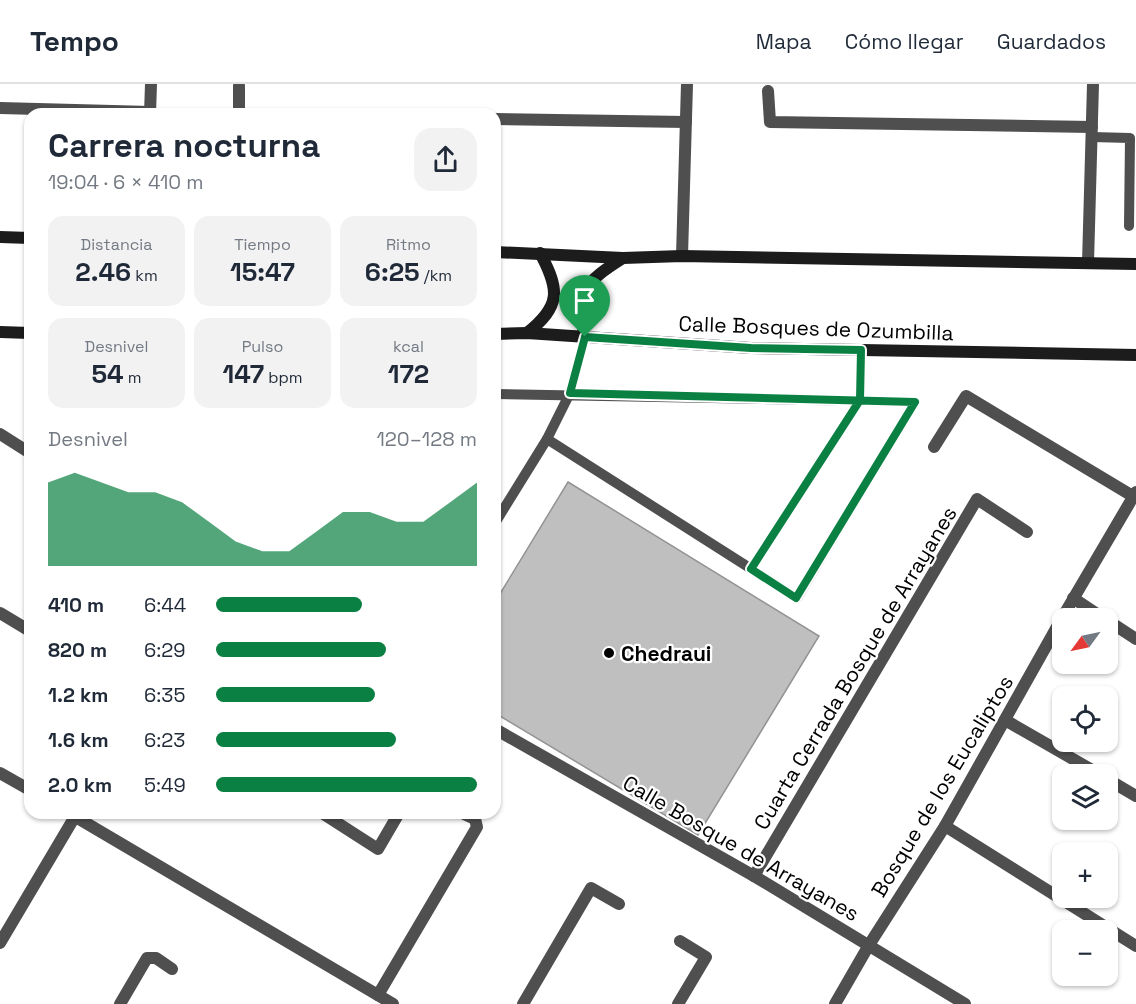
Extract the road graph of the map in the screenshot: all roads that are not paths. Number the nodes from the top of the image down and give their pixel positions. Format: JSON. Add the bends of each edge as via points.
{"nodes":[{"id":1,"x":152,"y":84,"type":"edge"},
{"id":2,"x":687,"y":84,"type":"edge"},
{"id":3,"x":1093,"y":84,"type":"edge"},
{"id":4,"x":239,"y":86,"type":"dead end"},
{"id":5,"x":768,"y":91,"type":"dead end"},
{"id":6,"x":0,"y":108,"type":"edge"},
{"id":7,"x":150,"y":108,"type":"edge"},
{"id":8,"x":239,"y":108,"type":"edge"},
{"id":9,"x":24,"y":109,"type":"edge"},
{"id":10,"x":501,"y":119,"type":"edge"},
{"id":11,"x":686,"y":122,"type":"junction"},
{"id":12,"x":1092,"y":132,"type":"junction"},
{"id":13,"x":1129,"y":226,"type":"dead end"},
{"id":14,"x":0,"y":237,"type":"edge"},
{"id":15,"x":24,"y":238,"type":"edge"},
{"id":16,"x":501,"y":252,"type":"edge"},
{"id":17,"x":540,"y":253,"type":"junction"},
{"id":18,"x":682,"y":256,"type":"junction"},
{"id":19,"x":623,"y":258,"type":"junction"},
{"id":20,"x":1088,"y":263,"type":"junction"},
{"id":21,"x":1136,"y":264,"type":"edge"},
{"id":22,"x":0,"y":332,"type":"edge"},
{"id":23,"x":24,"y":333,"type":"edge"},
{"id":24,"x":528,"y":333,"type":"junction"},
{"id":25,"x":501,"y":334,"type":"edge"},
{"id":26,"x":585,"y":337,"type":"junction"},
{"id":27,"x":861,"y":350,"type":"junction"},
{"id":28,"x":1136,"y":356,"type":"edge"},
{"id":29,"x":570,"y":393,"type":"junction"},
{"id":30,"x":501,"y":394,"type":"edge"},
{"id":31,"x":860,"y":400,"type":"junction"},
{"id":32,"x":0,"y":434,"type":"edge"},
{"id":33,"x":547,"y":439,"type":"junction"},
{"id":34,"x":934,"y":447,"type":"dead end"},
{"id":35,"x":24,"y":449,"type":"edge"},
{"id":36,"x":1135,"y":496,"type":"edge"},
{"id":37,"x":501,"y":513,"type":"edge"},
{"id":38,"x":1027,"y":532,"type":"dead end"},
{"id":39,"x":751,"y":569,"type":"junction"},
{"id":40,"x":1073,"y":598,"type":"junction"},
{"id":41,"x":1068,"y":608,"type":"edge"},
{"id":42,"x":1088,"y":608,"type":"edge"},
{"id":43,"x":0,"y":613,"type":"edge"},
{"id":44,"x":24,"y":627,"type":"edge"},
{"id":45,"x":1118,"y":627,"type":"edge"},
{"id":46,"x":1052,"y":636,"type":"edge"},
{"id":47,"x":1136,"y":639,"type":"edge"},
{"id":48,"x":1005,"y":720,"type":"junction"},
{"id":49,"x":501,"y":732,"type":"edge"},
{"id":50,"x":1082,"y":764,"type":"edge"},
{"id":51,"x":0,"y":772,"type":"edge"},
{"id":52,"x":1118,"y":785,"type":"edge"},
{"id":53,"x":24,"y":786,"type":"edge"},
{"id":54,"x":1136,"y":796,"type":"edge"},
{"id":55,"x":71,"y":819,"type":"edge"},
{"id":56,"x":82,"y":819,"type":"edge"},
{"id":57,"x":331,"y":819,"type":"edge"},
{"id":58,"x":396,"y":819,"type":"edge"},
{"id":59,"x":475,"y":819,"type":"edge"},
{"id":60,"x":945,"y":826,"type":"junction"},
{"id":61,"x":754,"y":876,"type":"junction"},
{"id":62,"x":619,"y":904,"type":"dead end"},
{"id":63,"x":680,"y":941,"type":"dead end"},
{"id":64,"x":0,"y":943,"type":"edge"},
{"id":65,"x":869,"y":945,"type":"junction"},
{"id":66,"x":1136,"y":946,"type":"edge"},
{"id":67,"x":172,"y":969,"type":"dead end"},
{"id":68,"x":378,"y":995,"type":"junction"},
{"id":69,"x":120,"y":1004,"type":"edge"},
{"id":70,"x":393,"y":1004,"type":"edge"},
{"id":71,"x":523,"y":1004,"type":"edge"},
{"id":72,"x":678,"y":1004,"type":"edge"},
{"id":73,"x":836,"y":1004,"type":"edge"},
{"id":74,"x":965,"y":1004,"type":"edge"}],
"edges":[{"from":1,"to":7,"type":"street"},
{"from":2,"to":11,"type":"street"},
{"from":3,"to":12,"type":"street"},
{"from":4,"to":8,"type":"street"},
{"from":5,"to":12,"type":"street","via":[[770,122]]},
{"from":6,"to":9,"type":"street"},
{"from":10,"to":11,"type":"street"},
{"from":11,"to":18,"type":"street"},
{"from":12,"to":13,"type":"lane","via":[[1130,138]]},
{"from":12,"to":20,"type":"street"},
{"from":14,"to":15,"type":"main road"},
{"from":16,"to":17,"type":"main road"},
{"from":17,"to":19,"type":"main road"},
{"from":17,"to":24,"type":"main road","via":[[554,284],[554,299],[549,314]]},
{"from":18,"to":19,"type":"main road"},
{"from":18,"to":20,"type":"main road"},
{"from":19,"to":26,"type":"main road","via":[[592,279],[582,296],[580,313]]},
{"from":20,"to":21,"type":"main road"},
{"from":22,"to":23,"type":"main road"},
{"from":24,"to":25,"type":"main road","name":"Calle Bosques de Ozumbilla"},
{"from":24,"to":26,"type":"main road","name":"Calle Bosques de Ozumbilla"},
{"from":26,"to":27,"type":"main road","name":"Calle Bosques de Ozumbilla","via":[[751,348]]},
{"from":26,"to":29,"type":"lane"},
{"from":27,"to":28,"type":"main road","name":"Calle Bosques de Ozumbilla"},
{"from":27,"to":31,"type":"lane"},
{"from":29,"to":30,"type":"lane"},
{"from":29,"to":31,"type":"lane"},
{"from":29,"to":33,"type":"lane"},
{"from":31,"to":39,"type":"lane"},
{"from":31,"to":39,"type":"lane","via":[[915,402],[796,598]]},
{"from":32,"to":35,"type":"street"},
{"from":33,"to":37,"type":"lane"},
{"from":33,"to":39,"type":"lane"},
{"from":34,"to":36,"type":"street","via":[[966,396]]},
{"from":36,"to":40,"type":"street","name":"Bosque de los Eucaliptos"},
{"from":38,"to":61,"type":"street","name":"Cuarta Cerrada Bosque de Arrayanes","via":[[977,499]]},
{"from":40,"to":41,"type":"street","name":"Bosque de los Eucaliptos"},
{"from":40,"to":42,"type":"street"},
{"from":43,"to":44,"type":"street"},
{"from":45,"to":47,"type":"street"},
{"from":46,"to":48,"type":"street","name":"Bosque de los Eucaliptos"},
{"from":48,"to":50,"type":"street"},
{"from":48,"to":60,"type":"street","name":"Bosque de los Eucaliptos"},
{"from":49,"to":61,"type":"street","name":"Calle Bosque de Arrayanes"},
{"from":51,"to":53,"type":"street"},
{"from":52,"to":54,"type":"street"},
{"from":55,"to":64,"type":"street"},
{"from":56,"to":68,"type":"street"},
{"from":57,"to":58,"type":"street","via":[[378,849]]},
{"from":59,"to":68,"type":"street","via":[[477,827]]},
{"from":60,"to":65,"type":"street","name":"Bosque de los Eucaliptos"},
{"from":60,"to":66,"type":"street"},
{"from":61,"to":65,"type":"street","name":"Calle Bosque de Arrayanes"},
{"from":62,"to":71,"type":"street","via":[[591,888]]},
{"from":63,"to":72,"type":"street","via":[[706,957]]},
{"from":65,"to":73,"type":"street","name":"Bosque de los Eucaliptos"},
{"from":65,"to":74,"type":"street","name":"Calle Bosque de Arrayanes"},
{"from":67,"to":69,"type":"street","via":[[156,958],[147,958]]},
{"from":68,"to":70,"type":"street"}]}
